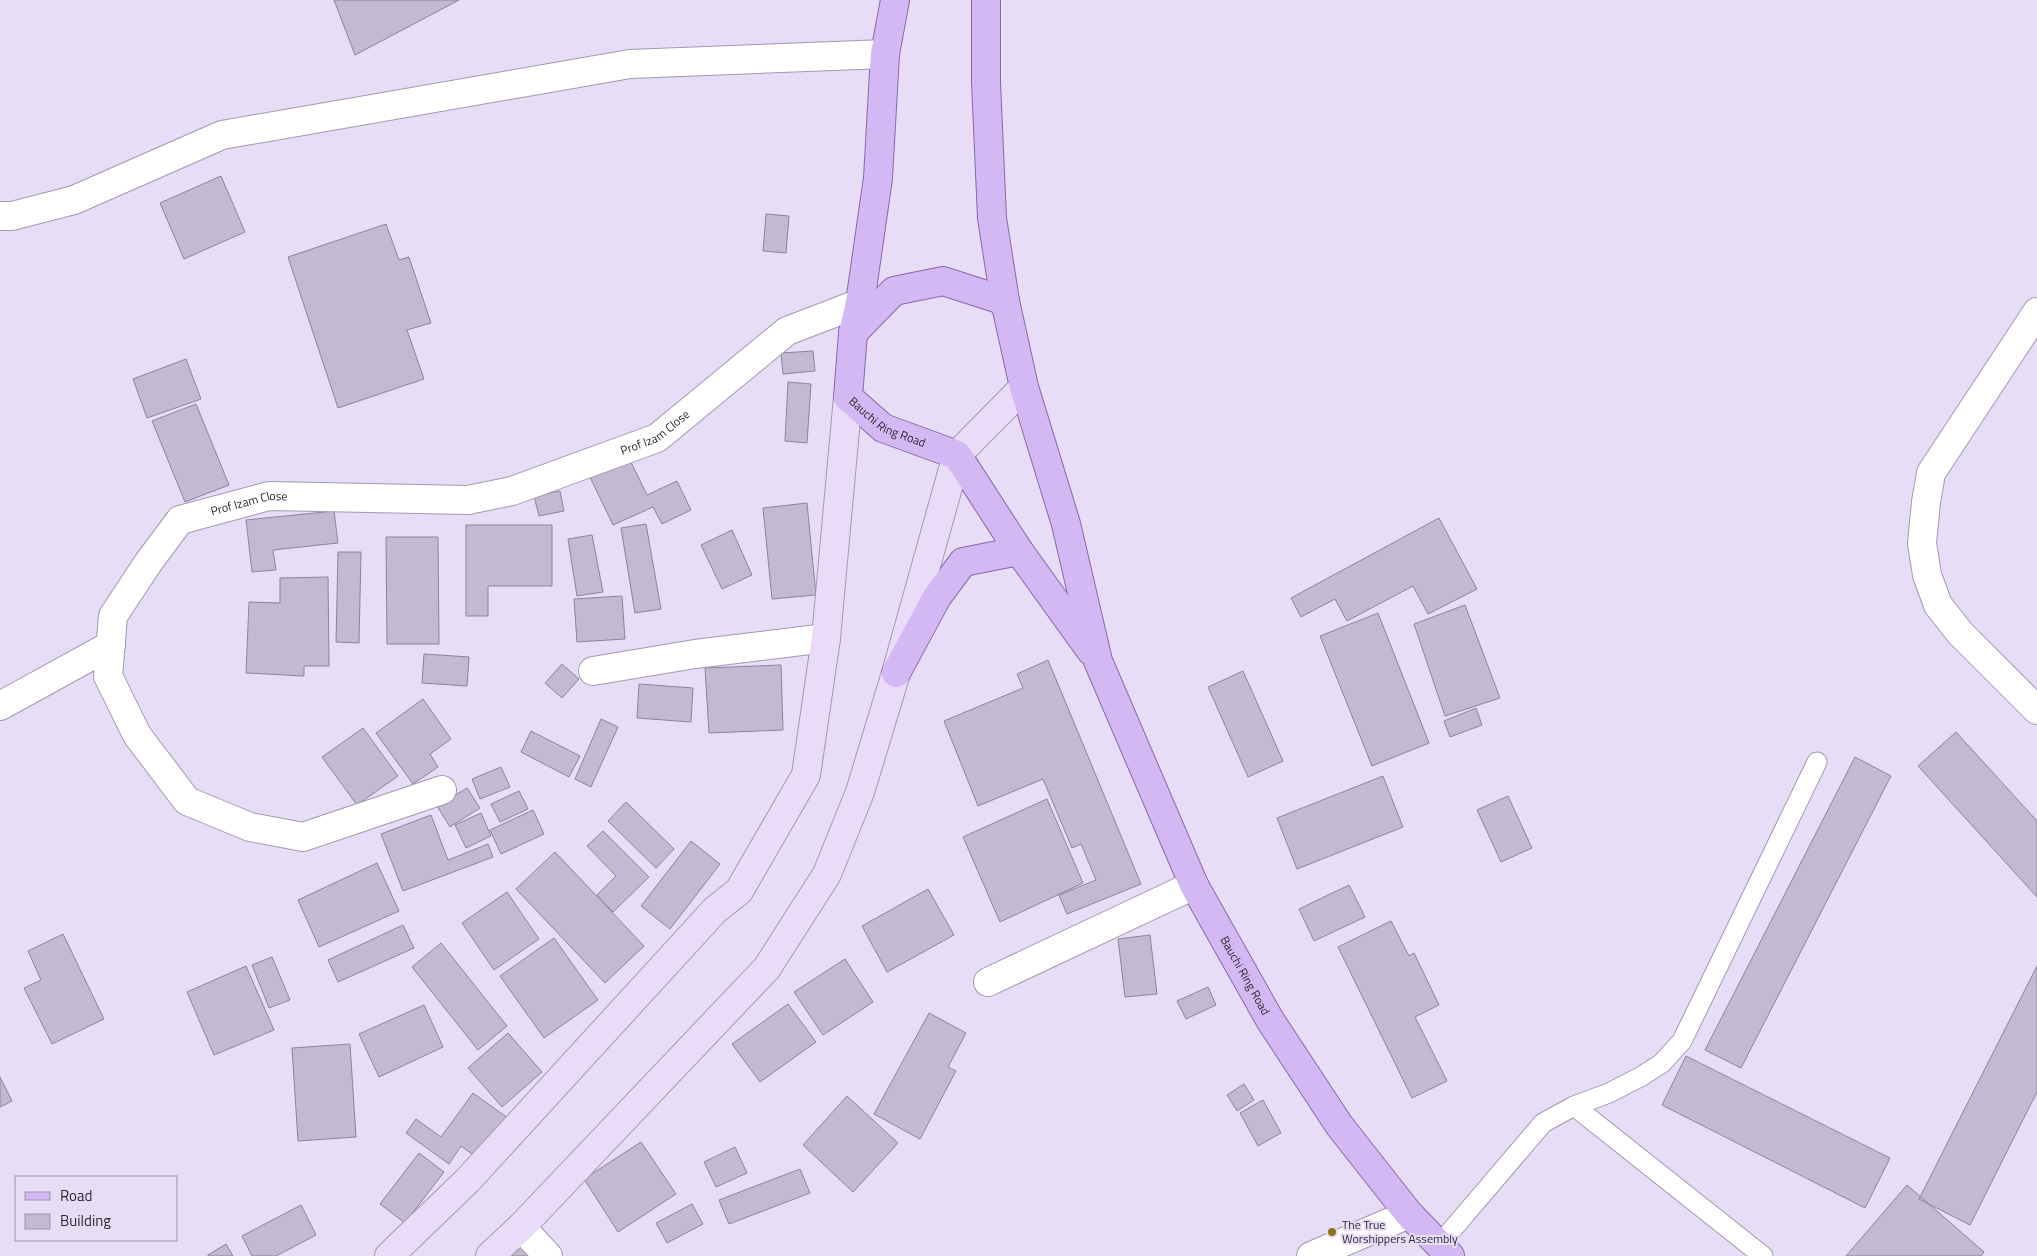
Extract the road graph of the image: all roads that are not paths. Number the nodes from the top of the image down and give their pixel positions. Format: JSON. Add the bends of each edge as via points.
{"nodes":[{"id":1,"x":894,"y":0,"type":"edge"},
{"id":2,"x":986,"y":0,"type":"edge"},
{"id":3,"x":885,"y":54,"type":"junction"},
{"id":4,"x":0,"y":216,"type":"edge"},
{"id":5,"x":1005,"y":301,"type":"junction"},
{"id":6,"x":860,"y":304,"type":"junction"},
{"id":7,"x":2037,"y":312,"type":"edge"},
{"id":8,"x":853,"y":333,"type":"junction"},
{"id":9,"x":1024,"y":387,"type":"junction"},
{"id":10,"x":848,"y":397,"type":"junction"},
{"id":11,"x":957,"y":455,"type":"junction"},
{"id":12,"x":1019,"y":551,"type":"junction"},
{"id":13,"x":826,"y":638,"type":"junction"},
{"id":14,"x":111,"y":645,"type":"junction"},
{"id":15,"x":1098,"y":660,"type":"junction"},
{"id":16,"x":593,"y":671,"type":"dead end"},
{"id":17,"x":896,"y":673,"type":"junction"},
{"id":18,"x":0,"y":706,"type":"edge"},
{"id":19,"x":2037,"y":710,"type":"edge"},
{"id":20,"x":1818,"y":762,"type":"dead end"},
{"id":21,"x":442,"y":790,"type":"dead end"},
{"id":22,"x":1194,"y":885,"type":"junction"},
{"id":23,"x":988,"y":982,"type":"dead end"},
{"id":24,"x":1574,"y":1106,"type":"junction"},
{"id":25,"x":1409,"y":1214,"type":"junction"},
{"id":26,"x":521,"y":1227,"type":"junction"},
{"id":27,"x":1444,"y":1251,"type":"edge"},
{"id":28,"x":389,"y":1256,"type":"edge"},
{"id":29,"x":490,"y":1256,"type":"edge"},
{"id":30,"x":548,"y":1256,"type":"edge"},
{"id":31,"x":1311,"y":1256,"type":"edge"},
{"id":32,"x":1763,"y":1256,"type":"edge"}],
"edges":[{"from":1,"to":3,"type":"main road","name":"Bauchi Ring Road"},
{"from":2,"to":5,"type":"main road","name":"Bauchi Ring Road","via":[[991,200]]},
{"from":3,"to":4,"type":"street","via":[[630,64],[222,135],[74,200],[12,216]]},
{"from":3,"to":6,"type":"main road","name":"Bauchi Ring Road","via":[[878,178]]},
{"from":5,"to":8,"type":"main road","via":[[943,281],[894,292]]},
{"from":5,"to":9,"type":"main road","name":"Bauchi Ring Road"},
{"from":6,"to":8,"type":"main road","name":"Bauchi Ring Road"},
{"from":6,"to":14,"type":"street","name":"Prof Izam Close","via":[[787,331],[657,438],[512,490],[468,500],[269,496],[180,520],[113,616]]},
{"from":7,"to":19,"type":"street","via":[[1931,473],[1922,543],[1927,575],[1938,605],[1960,633]]},
{"from":8,"to":10,"type":"main road","name":"Bauchi Ring Road"},
{"from":9,"to":11,"type":"main road"},
{"from":9,"to":15,"type":"main road","name":"Bauchi Ring Road","via":[[1066,524]]},
{"from":10,"to":11,"type":"main road","name":"Bauchi Ring Road","via":[[882,428]]},
{"from":10,"to":13,"type":"main road"},
{"from":11,"to":12,"type":"main road","name":"Bauchi Ring Road"},
{"from":11,"to":17,"type":"main road"},
{"from":12,"to":15,"type":"main road","name":"Bauchi Ring Road"},
{"from":12,"to":17,"type":"main road","via":[[963,562],[937,597]]},
{"from":13,"to":16,"type":"street","via":[[695,654]]},
{"from":13,"to":28,"type":"main road","via":[[806,775],[739,891],[715,910],[468,1180]]},
{"from":14,"to":18,"type":"street"},
{"from":14,"to":21,"type":"street","name":"Prof Izam Close","via":[[108,676],[137,735],[187,800],[250,827],[303,837]]},
{"from":15,"to":22,"type":"main road","name":"Bauchi Ring Road"},
{"from":17,"to":26,"type":"main road","via":[[860,792],[827,874],[767,968]]},
{"from":20,"to":24,"type":"lane","via":[[1682,1041],[1662,1063],[1642,1076]]},
{"from":22,"to":23,"type":"street"},
{"from":22,"to":25,"type":"main road","name":"Bauchi Ring Road","via":[[1270,1020],[1339,1125]]},
{"from":24,"to":27,"type":"lane","via":[[1543,1123]]},
{"from":24,"to":32,"type":"lane"},
{"from":25,"to":27,"type":"main road","name":"Bauchi Ring Road"},
{"from":25,"to":31,"type":"street"},
{"from":26,"to":29,"type":"main road"},
{"from":26,"to":30,"type":"street"}]}
